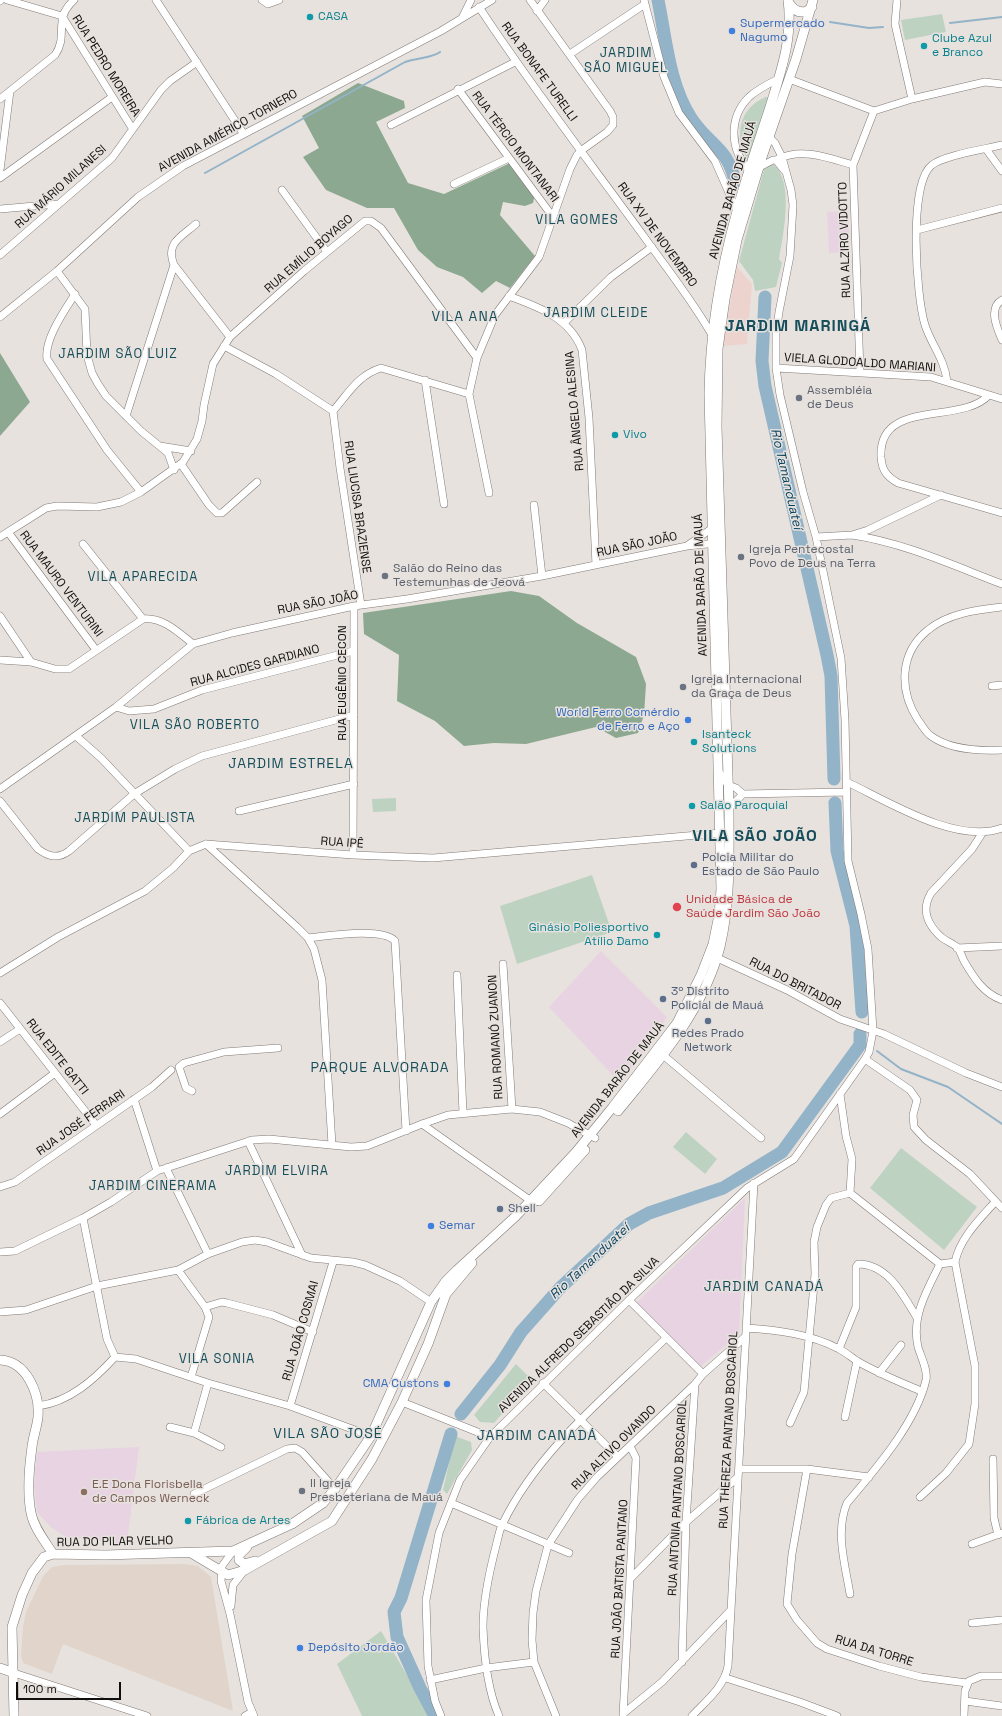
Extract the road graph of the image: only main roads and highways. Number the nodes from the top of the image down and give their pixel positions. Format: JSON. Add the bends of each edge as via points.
{"nodes":[{"id":1,"x":788,"y":0,"type":"edge"},
{"id":2,"x":818,"y":0,"type":"edge"},
{"id":3,"x":812,"y":4,"type":"edge"},
{"id":4,"x":716,"y":543,"type":"junction"},
{"id":5,"x":721,"y":833,"type":"junction"},
{"id":6,"x":729,"y":866,"type":"junction"},
{"id":7,"x":713,"y":956,"type":"junction"},
{"id":8,"x":592,"y":1137,"type":"junction"},
{"id":9,"x":534,"y":1202,"type":"junction"},
{"id":10,"x":414,"y":1339,"type":"junction"},
{"id":11,"x":428,"y":1344,"type":"junction"},
{"id":12,"x":0,"y":1360,"type":"edge"},
{"id":13,"x":252,"y":1541,"type":"junction"},
{"id":14,"x":232,"y":1551,"type":"joint"},
{"id":15,"x":191,"y":1553,"type":"junction"},
{"id":16,"x":53,"y":1554,"type":"junction"},
{"id":17,"x":260,"y":1561,"type":"junction"},
{"id":18,"x":245,"y":1570,"type":"joint"},
{"id":19,"x":0,"y":1668,"type":"edge"},
{"id":20,"x":14,"y":1673,"type":"junction"},
{"id":21,"x":14,"y":1716,"type":"edge"}],
"edges":[{"from":1,"to":3,"type":"main road","via":[[791,7],[800,12],[807,12]]},
{"from":1,"to":4,"type":"main road","name":"AVENIDA BARÃO DE MAUÁ","via":[[790,16],[786,55],[737,211],[723,268],[712,335],[709,394],[711,529]]},
{"from":2,"to":3,"type":"main road"},
{"from":3,"to":4,"type":"main road","name":"AVENIDA BARÃO DE MAUÁ","via":[[759,167],[732,261],[718,349]]},
{"from":4,"to":5,"type":"main road","name":"AVENIDA BARÃO DE MAUÁ"},
{"from":4,"to":6,"type":"main road","name":"AVENIDA BARÃO DE MAUÁ","via":[[729,808]]},
{"from":5,"to":6,"type":"main road"},
{"from":5,"to":7,"type":"main road","name":"AVENIDA BARÃO DE MAUÁ","via":[[721,889]]},
{"from":6,"to":7,"type":"main road","name":"AVENIDA BARÃO DE MAUÁ","via":[[727,905]]},
{"from":7,"to":8,"type":"main road","name":"AVENIDA BARÃO DE MAUÁ","via":[[677,1023]]},
{"from":7,"to":8,"type":"main road","name":"AVENIDA BARÃO DE MAUÁ","via":[[693,1011],[663,1055]]},
{"from":8,"to":9,"type":"main road","name":"AVENIDA BARÃO DE MAUÁ","via":[[571,1167]]},
{"from":9,"to":10,"type":"main road","name":"AVENIDA BARÃO DE MAUÁ","via":[[456,1270],[431,1302]]},
{"from":9,"to":11,"type":"main road","name":"AVENIDA BARÃO DE MAUÁ","via":[[451,1287],[440,1307]]},
{"from":10,"to":11,"type":"main road","via":[[422,1339]]},
{"from":10,"to":13,"type":"main road","name":"AVENIDA BARÃO DE MAUÁ","via":[[371,1436],[335,1489],[315,1509],[292,1524]]},
{"from":11,"to":17,"type":"main road","name":"AVENIDA BARÃO DE MAUÁ","via":[[402,1402],[372,1459],[332,1521]]},
{"from":12,"to":16,"type":"main road","via":[[22,1368],[34,1389],[38,1416],[31,1459],[30,1499],[34,1522]]},
{"from":13,"to":14,"type":"main road","name":"AVENIDA BARÃO DE MAUÁ"},
{"from":13,"to":17,"type":"main road","via":[[239,1555],[239,1560],[244,1564]]},
{"from":14,"to":15,"type":"main road","name":"RUA DO PILAR VELHO"},
{"from":15,"to":16,"type":"main road","name":"RUA DO PILAR VELHO"},
{"from":15,"to":18,"type":"main road","name":"RUA DO PILAR VELHO","via":[[221,1572],[232,1575]]},
{"from":16,"to":20,"type":"main road","name":"RUA DO PILAR VELHO","via":[[41,1560],[19,1602],[12,1627]]},
{"from":17,"to":18,"type":"main road","name":"AVENIDA BARÃO DE MAUÁ"},
{"from":19,"to":20,"type":"main road"},
{"from":20,"to":21,"type":"main road","name":"RUA DO PILAR VELHO"}]}
